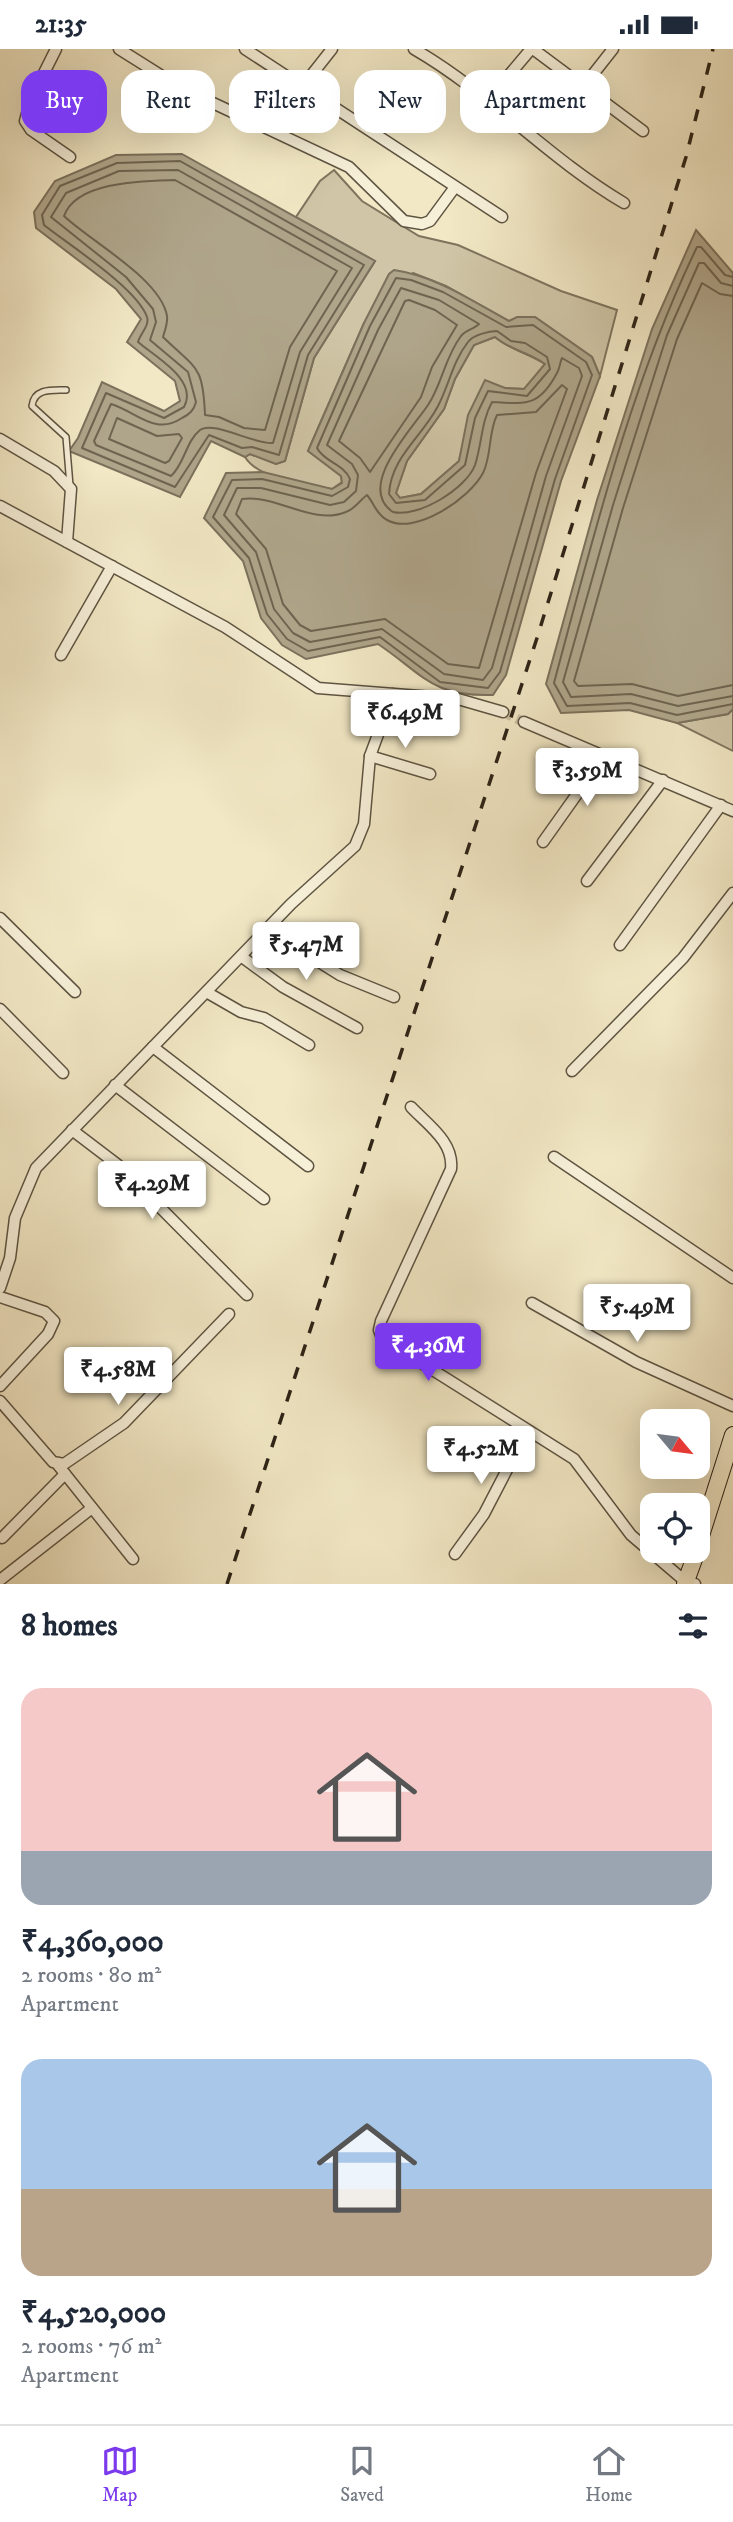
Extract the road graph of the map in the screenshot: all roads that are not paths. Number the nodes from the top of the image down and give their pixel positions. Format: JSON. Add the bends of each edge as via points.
{"nodes":[{"id":1,"x":56,"y":49,"type":"edge"},
{"id":2,"x":119,"y":49,"type":"edge"},
{"id":3,"x":245,"y":49,"type":"edge"},
{"id":4,"x":332,"y":49,"type":"edge"},
{"id":5,"x":414,"y":49,"type":"edge"},
{"id":6,"x":532,"y":49,"type":"edge"},
{"id":7,"x":613,"y":49,"type":"edge"},
{"id":8,"x":276,"y":70,"type":"edge"},
{"id":9,"x":315,"y":70,"type":"edge"},
{"id":10,"x":514,"y":70,"type":"edge"},
{"id":11,"x":561,"y":70,"type":"edge"},
{"id":12,"x":596,"y":70,"type":"edge"},
{"id":13,"x":460,"y":81,"type":"edge"},
{"id":14,"x":610,"y":107,"type":"edge"},
{"id":15,"x":340,"y":112,"type":"edge"},
{"id":16,"x":643,"y":131,"type":"dead end"},
{"id":17,"x":528,"y":133,"type":"edge"},
{"id":18,"x":70,"y":157,"type":"dead end"},
{"id":19,"x":455,"y":187,"type":"junction"},
{"id":20,"x":624,"y":203,"type":"dead end"},
{"id":21,"x":502,"y":217,"type":"dead end"},
{"id":22,"x":66,"y":390,"type":"dead end"},
{"id":23,"x":0,"y":439,"type":"edge"},
{"id":24,"x":71,"y":489,"type":"junction"},
{"id":25,"x":0,"y":506,"type":"edge"},
{"id":26,"x":66,"y":542,"type":"junction"},
{"id":27,"x":112,"y":566,"type":"junction"},
{"id":28,"x":61,"y":655,"type":"dead end"},
{"id":29,"x":394,"y":694,"type":"junction"},
{"id":30,"x":503,"y":712,"type":"tunnel mouth"},
{"id":31,"x":524,"y":722,"type":"tunnel mouth"},
{"id":32,"x":370,"y":756,"type":"junction"},
{"id":33,"x":604,"y":756,"type":"junction"},
{"id":34,"x":430,"y":774,"type":"dead end"},
{"id":35,"x":663,"y":780,"type":"junction"},
{"id":36,"x":721,"y":805,"type":"junction"},
{"id":37,"x":733,"y":811,"type":"edge"},
{"id":38,"x":543,"y":842,"type":"dead end"},
{"id":39,"x":587,"y":881,"type":"dead end"},
{"id":40,"x":733,"y":893,"type":"edge"},
{"id":41,"x":0,"y":918,"type":"edge"},
{"id":42,"x":268,"y":930,"type":"junction"},
{"id":43,"x":620,"y":945,"type":"dead end"},
{"id":44,"x":242,"y":957,"type":"junction"},
{"id":45,"x":75,"y":992,"type":"dead end"},
{"id":46,"x":208,"y":993,"type":"junction"},
{"id":47,"x":394,"y":997,"type":"dead end"},
{"id":48,"x":0,"y":1009,"type":"edge"},
{"id":49,"x":357,"y":1028,"type":"dead end"},
{"id":50,"x":309,"y":1045,"type":"dead end"},
{"id":51,"x":153,"y":1047,"type":"junction"},
{"id":52,"x":572,"y":1070,"type":"dead end"},
{"id":53,"x":63,"y":1073,"type":"dead end"},
{"id":54,"x":115,"y":1085,"type":"junction"},
{"id":55,"x":411,"y":1107,"type":"dead end"},
{"id":56,"x":72,"y":1130,"type":"junction"},
{"id":57,"x":554,"y":1157,"type":"dead end"},
{"id":58,"x":308,"y":1166,"type":"dead end"},
{"id":59,"x":264,"y":1199,"type":"dead end"},
{"id":60,"x":733,"y":1277,"type":"edge"},
{"id":61,"x":0,"y":1288,"type":"edge"},
{"id":62,"x":247,"y":1295,"type":"dead end"},
{"id":63,"x":0,"y":1297,"type":"edge"},
{"id":64,"x":532,"y":1303,"type":"dead end"},
{"id":65,"x":229,"y":1314,"type":"dead end"},
{"id":66,"x":0,"y":1386,"type":"edge"},
{"id":67,"x":0,"y":1401,"type":"edge"},
{"id":68,"x":733,"y":1405,"type":"edge"},
{"id":69,"x":527,"y":1431,"type":"junction"},
{"id":70,"x":733,"y":1435,"type":"edge"},
{"id":71,"x":62,"y":1469,"type":"junction"},
{"id":72,"x":710,"y":1507,"type":"edge"},
{"id":73,"x":92,"y":1508,"type":"junction"},
{"id":74,"x":2,"y":1538,"type":"edge"},
{"id":75,"x":455,"y":1554,"type":"dead end"},
{"id":76,"x":132,"y":1559,"type":"dead end"},
{"id":77,"x":693,"y":1563,"type":"edge"},
{"id":78,"x":0,"y":1580,"type":"edge"},
{"id":79,"x":689,"y":1583,"type":"edge"}],
"edges":[{"from":1,"to":18,"type":"street","via":[[25,121]]},
{"from":2,"to":19,"type":"street","via":[[181,88],[349,167],[404,221],[430,221]]},
{"from":3,"to":8,"type":"street"},
{"from":4,"to":9,"type":"street"},
{"from":5,"to":13,"type":"street"},
{"from":6,"to":10,"type":"street"},
{"from":6,"to":11,"type":"street"},
{"from":7,"to":12,"type":"street"},
{"from":14,"to":16,"type":"street"},
{"from":15,"to":19,"type":"street"},
{"from":17,"to":20,"type":"street"},
{"from":19,"to":21,"type":"street"},
{"from":22,"to":24,"type":"lane","via":[[39,393],[32,406],[66,437]]},
{"from":23,"to":24,"type":"street","via":[[54,471]]},
{"from":24,"to":26,"type":"street"},
{"from":25,"to":26,"type":"street"},
{"from":26,"to":27,"type":"street"},
{"from":27,"to":28,"type":"street"},
{"from":27,"to":29,"type":"street","via":[[225,627],[318,688]]},
{"from":29,"to":30,"type":"street","via":[[458,699]]},
{"from":29,"to":32,"type":"street"},
{"from":31,"to":33,"type":"street"},
{"from":32,"to":34,"type":"street"},
{"from":32,"to":42,"type":"street","via":[[364,824],[355,846]]},
{"from":33,"to":35,"type":"street"},
{"from":33,"to":38,"type":"street"},
{"from":35,"to":36,"type":"street"},
{"from":35,"to":39,"type":"street"},
{"from":36,"to":37,"type":"street"},
{"from":36,"to":43,"type":"street"},
{"from":40,"to":52,"type":"street","via":[[684,958]]},
{"from":41,"to":45,"type":"street"},
{"from":42,"to":44,"type":"street"},
{"from":42,"to":47,"type":"street","via":[[340,975]]},
{"from":44,"to":46,"type":"street"},
{"from":44,"to":49,"type":"street"},
{"from":46,"to":50,"type":"street"},
{"from":46,"to":51,"type":"street"},
{"from":48,"to":53,"type":"street"},
{"from":51,"to":54,"type":"street"},
{"from":51,"to":58,"type":"street"},
{"from":54,"to":56,"type":"street"},
{"from":54,"to":59,"type":"street"},
{"from":55,"to":69,"type":"street","via":[[448,1146],[452,1170],[379,1330],[382,1338]]},
{"from":56,"to":61,"type":"street","via":[[36,1168],[29,1182],[15,1218]]},
{"from":56,"to":62,"type":"street","via":[[118,1165]]},
{"from":57,"to":60,"type":"street"},
{"from":63,"to":66,"type":"street","via":[[45,1312],[54,1321],[48,1334]]},
{"from":64,"to":68,"type":"street","via":[[636,1361]]},
{"from":65,"to":71,"type":"street","via":[[124,1423]]},
{"from":67,"to":71,"type":"street"},
{"from":69,"to":75,"type":"street","via":[[480,1521]]},
{"from":69,"to":79,"type":"street","via":[[584,1469],[631,1535]]},
{"from":70,"to":72,"type":"main road"},
{"from":71,"to":73,"type":"street"},
{"from":71,"to":74,"type":"street"},
{"from":73,"to":76,"type":"street"},
{"from":73,"to":78,"type":"street"},
{"from":77,"to":79,"type":"main road"}]}
